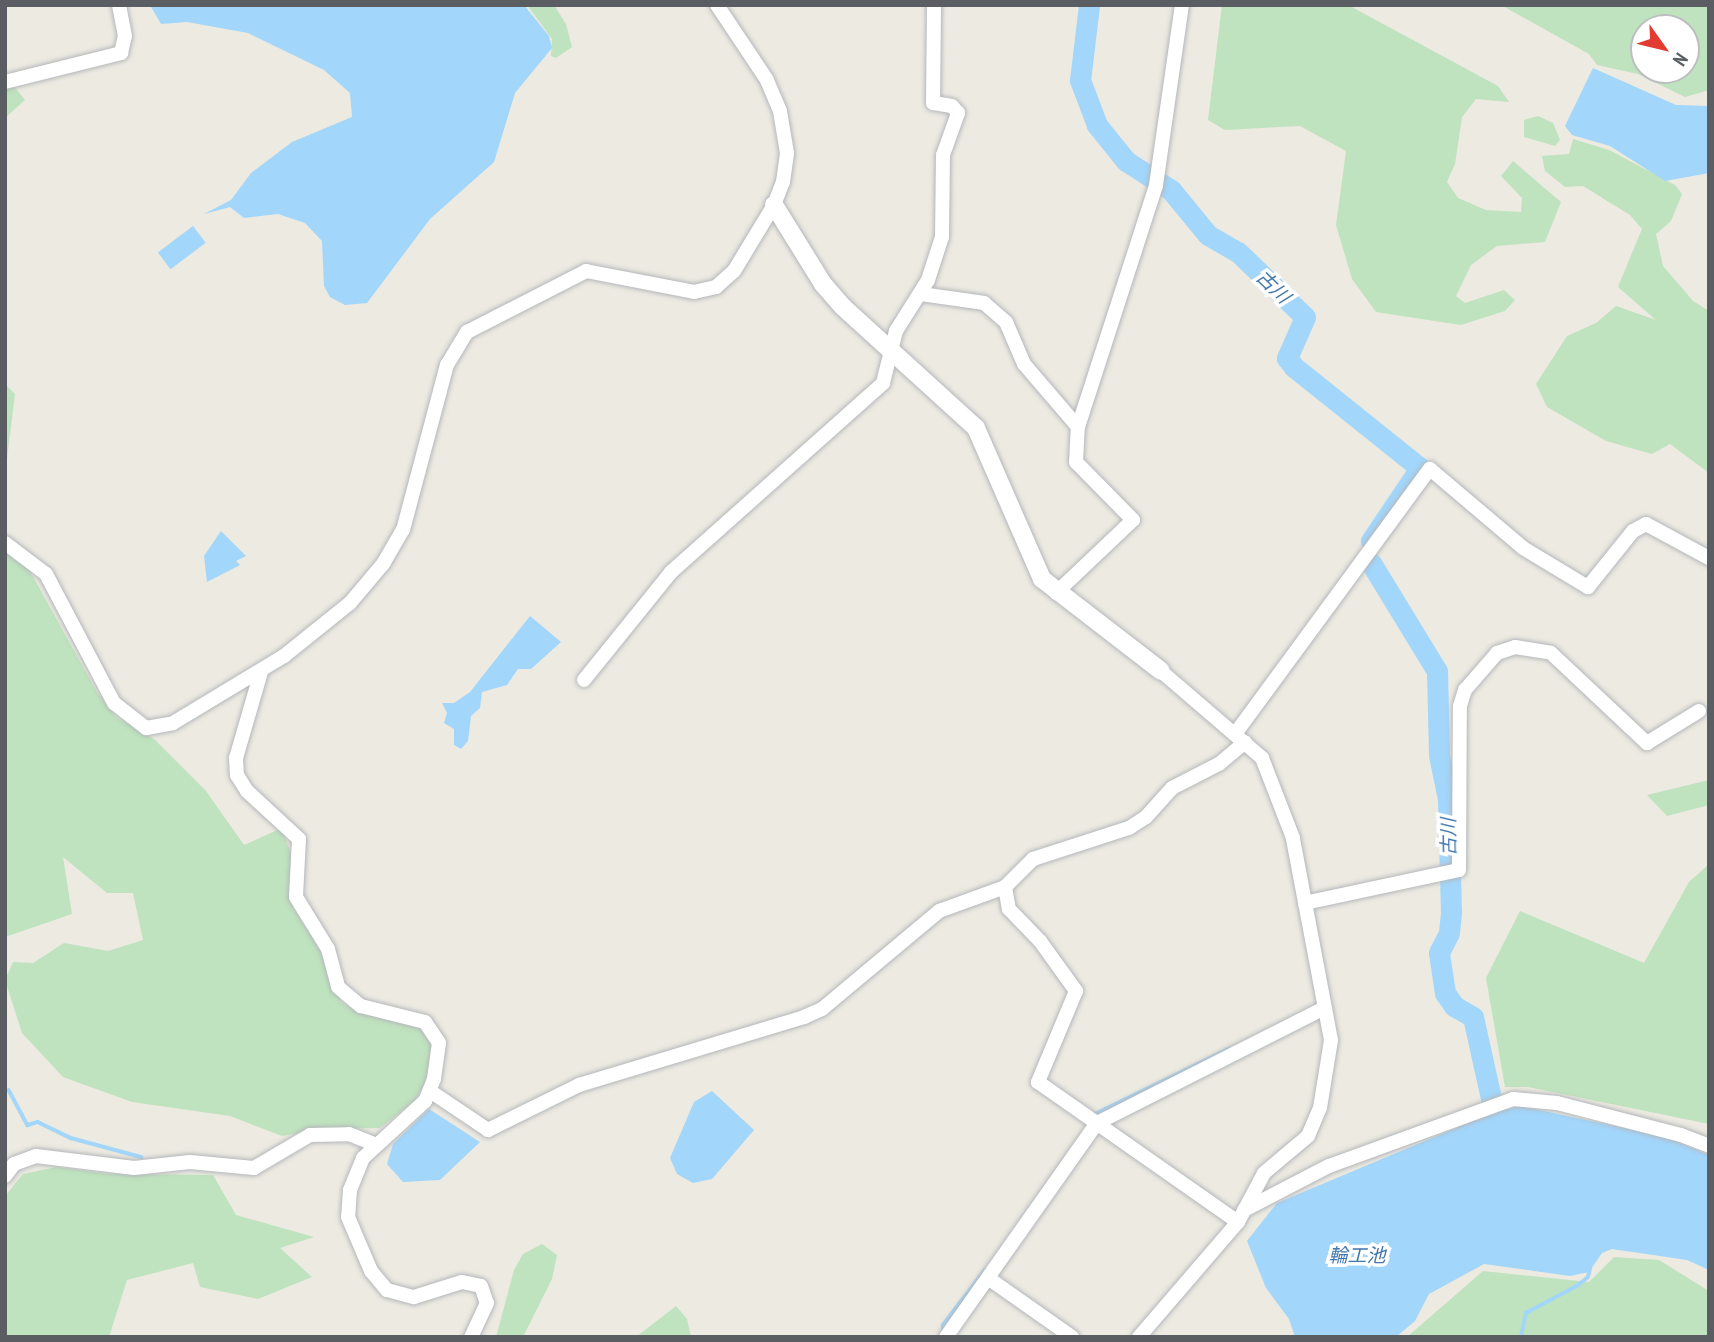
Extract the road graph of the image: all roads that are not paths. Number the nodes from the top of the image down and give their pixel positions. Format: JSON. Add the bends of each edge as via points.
{"nodes":[{"id":1,"x":118,"y":5,"type":"edge"},
{"id":2,"x":717,"y":5,"type":"edge"},
{"id":3,"x":934,"y":5,"type":"edge"},
{"id":4,"x":1182,"y":5,"type":"edge"},
{"id":5,"x":5,"y":82,"type":"edge"},
{"id":6,"x":774,"y":205,"type":"junction"},
{"id":7,"x":921,"y":294,"type":"junction"},
{"id":8,"x":891,"y":351,"type":"junction"},
{"id":9,"x":1078,"y":427,"type":"junction"},
{"id":10,"x":5,"y":543,"type":"edge"},
{"id":11,"x":1709,"y":558,"type":"edge"},
{"id":12,"x":1056,"y":593,"type":"junction"},
{"id":13,"x":1161,"y":671,"type":"joint"},
{"id":14,"x":261,"y":672,"type":"junction"},
{"id":15,"x":584,"y":680,"type":"dead end"},
{"id":16,"x":1699,"y":711,"type":"dead end"},
{"id":17,"x":1240,"y":738,"type":"junction"},
{"id":18,"x":1005,"y":887,"type":"junction"},
{"id":19,"x":1305,"y":903,"type":"junction"},
{"id":20,"x":1325,"y":1008,"type":"junction"},
{"id":21,"x":430,"y":1091,"type":"junction"},
{"id":22,"x":1097,"y":1123,"type":"junction"},
{"id":23,"x":374,"y":1143,"type":"junction"},
{"id":24,"x":1709,"y":1146,"type":"edge"},
{"id":25,"x":5,"y":1177,"type":"edge"},
{"id":26,"x":1241,"y":1216,"type":"junction"},
{"id":27,"x":988,"y":1278,"type":"junction"},
{"id":28,"x":471,"y":1337,"type":"edge"},
{"id":29,"x":946,"y":1337,"type":"edge"},
{"id":30,"x":1072,"y":1337,"type":"edge"},
{"id":31,"x":1139,"y":1337,"type":"edge"}],
"edges":[{"from":1,"to":5,"type":"street","via":[[125,36],[121,53]]},
{"from":2,"to":6,"type":"street","via":[[744,41],[780,111],[787,153]]},
{"from":3,"to":7,"type":"street","via":[[933,103],[952,106],[958,113],[943,155],[942,237]]},
{"from":4,"to":9,"type":"street","via":[[1157,180]]},
{"from":6,"to":8,"type":"street","via":[[823,284]]},
{"from":6,"to":14,"type":"street","via":[[734,271],[716,287],[694,292],[586,271],[467,332],[447,365],[410,513],[383,564],[334,619]]},
{"from":7,"to":8,"type":"street","via":[[899,324]]},
{"from":7,"to":9,"type":"street","via":[[984,303],[1006,321],[1024,364]]},
{"from":8,"to":12,"type":"street","via":[[976,428],[1037,571]]},
{"from":8,"to":15,"type":"street","via":[[883,383],[671,572]]},
{"from":9,"to":12,"type":"street","via":[[1076,462],[1133,520]]},
{"from":10,"to":14,"type":"street","via":[[46,574],[108,693],[139,724],[153,728],[173,723]]},
{"from":11,"to":17,"type":"street","via":[[1646,524],[1633,531],[1588,587],[1523,548],[1430,469]]},
{"from":12,"to":13,"type":"street"},
{"from":13,"to":17,"type":"street"},
{"from":14,"to":21,"type":"street","via":[[236,758],[236,775],[299,839],[296,897],[328,949],[343,995],[361,1006],[425,1022],[434,1030],[439,1043]]},
{"from":16,"to":19,"type":"street","via":[[1647,743],[1552,653],[1515,647],[1497,653],[1465,690],[1460,706],[1458,870]]},
{"from":17,"to":18,"type":"street","via":[[1219,764],[1172,788],[1146,817],[1129,828],[1032,859]]},
{"from":17,"to":19,"type":"street","via":[[1262,758],[1285,814]]},
{"from":18,"to":21,"type":"street","via":[[939,911],[814,1013],[579,1085],[488,1130]]},
{"from":18,"to":22,"type":"street","via":[[1009,909],[1028,926],[1076,991],[1038,1082]]},
{"from":19,"to":20,"type":"street"},
{"from":20,"to":22,"type":"street"},
{"from":20,"to":26,"type":"street","via":[[1331,1056],[1315,1122],[1308,1136],[1264,1173]]},
{"from":21,"to":23,"type":"street"},
{"from":22,"to":26,"type":"street"},
{"from":22,"to":27,"type":"street"},
{"from":23,"to":25,"type":"street","via":[[349,1134],[310,1135],[254,1168],[190,1161],[134,1168],[36,1156],[14,1164]]},
{"from":23,"to":28,"type":"street","via":[[355,1174],[348,1203],[348,1217],[371,1270],[378,1282],[401,1296],[414,1297],[462,1282],[481,1286],[487,1303]]},
{"from":24,"to":26,"type":"street","via":[[1557,1103],[1522,1099],[1492,1105],[1329,1166]]},
{"from":26,"to":31,"type":"street"},
{"from":27,"to":29,"type":"street"},
{"from":27,"to":30,"type":"street"}]}
